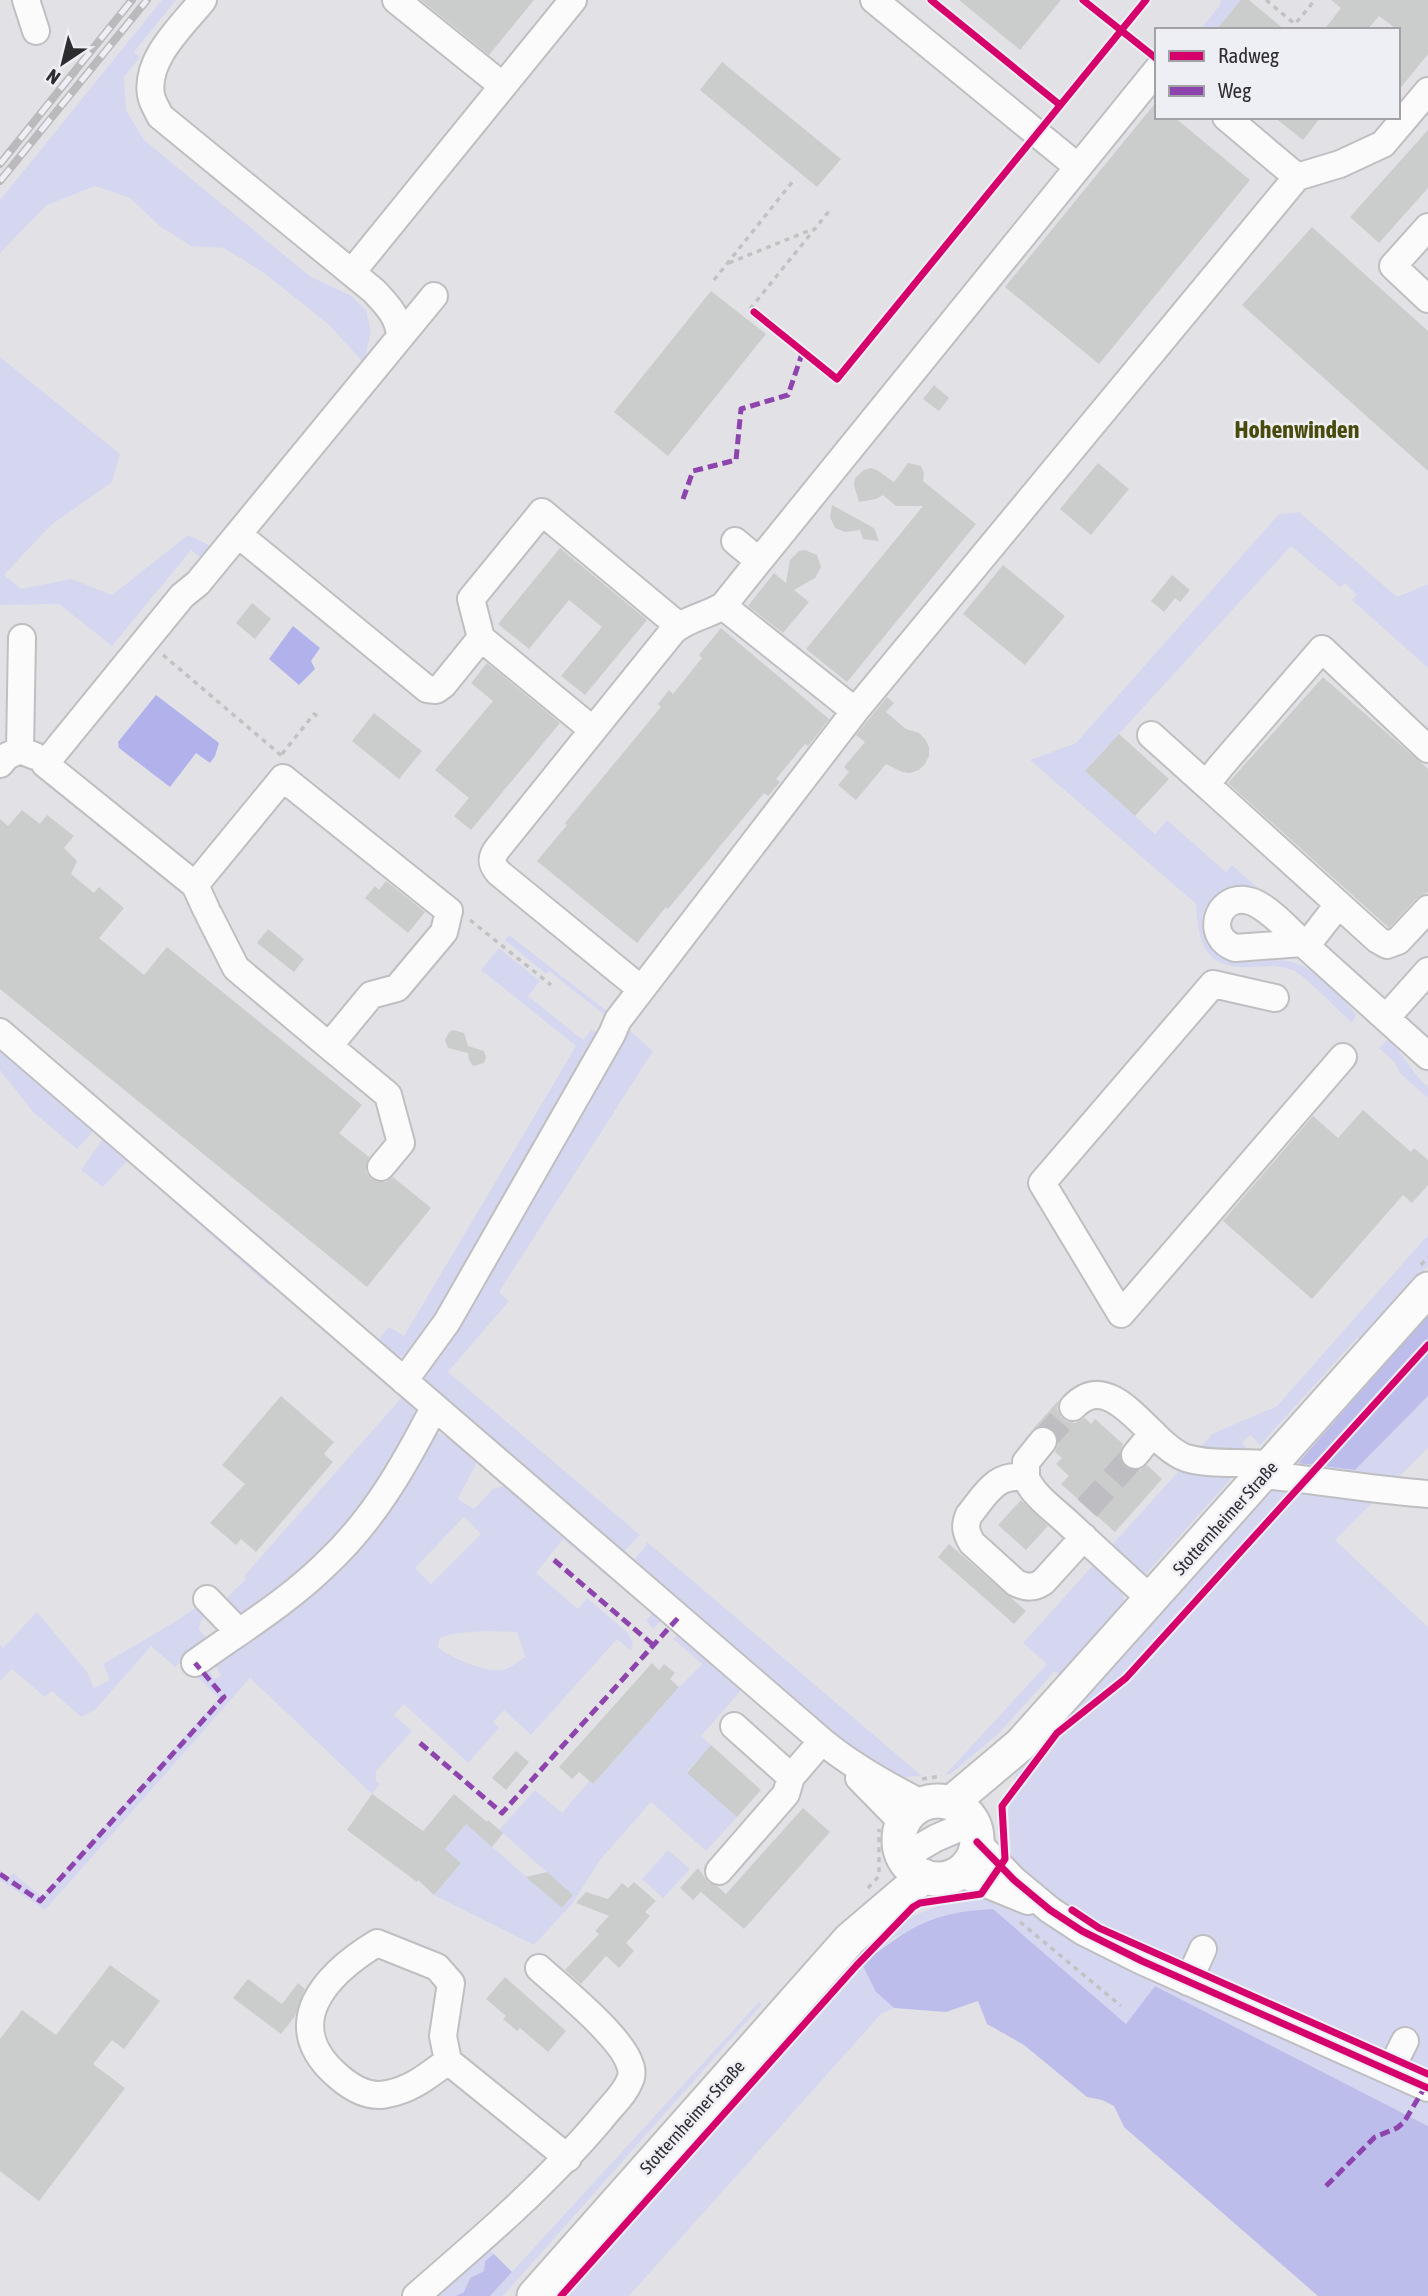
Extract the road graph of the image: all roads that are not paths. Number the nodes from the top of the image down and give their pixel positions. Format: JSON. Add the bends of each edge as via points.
{"nodes":[{"id":1,"x":26,"y":0,"type":"edge"},
{"id":2,"x":203,"y":0,"type":"edge"},
{"id":3,"x":396,"y":0,"type":"edge"},
{"id":4,"x":573,"y":0,"type":"edge"},
{"id":5,"x":874,"y":0,"type":"edge"},
{"id":6,"x":36,"y":31,"type":"dead end"},
{"id":7,"x":1155,"y":72,"type":"edge"},
{"id":8,"x":503,"y":86,"type":"junction"},
{"id":9,"x":1428,"y":91,"type":"edge"},
{"id":10,"x":1228,"y":119,"type":"edge"},
{"id":11,"x":1079,"y":167,"type":"junction"},
{"id":12,"x":1297,"y":177,"type":"junction"},
{"id":13,"x":1428,"y":227,"type":"edge"},
{"id":14,"x":352,"y":272,"type":"junction"},
{"id":15,"x":434,"y":296,"type":"dead end"},
{"id":16,"x":1428,"y":299,"type":"edge"},
{"id":17,"x":400,"y":337,"type":"junction"},
{"id":18,"x":239,"y":535,"type":"junction"},
{"id":19,"x":735,"y":541,"type":"dead end"},
{"id":20,"x":759,"y":561,"type":"junction"},
{"id":21,"x":723,"y":606,"type":"junction"},
{"id":22,"x":679,"y":626,"type":"junction"},
{"id":23,"x":22,"y":638,"type":"dead end"},
{"id":24,"x":481,"y":638,"type":"junction"},
{"id":25,"x":855,"y":711,"type":"junction"},
{"id":26,"x":593,"y":730,"type":"junction"},
{"id":27,"x":1151,"y":735,"type":"dead end"},
{"id":28,"x":1428,"y":749,"type":"edge"},
{"id":29,"x":10,"y":757,"type":"edge"},
{"id":30,"x":45,"y":764,"type":"junction"},
{"id":31,"x":1210,"y":788,"type":"junction"},
{"id":32,"x":195,"y":885,"type":"junction"},
{"id":33,"x":1338,"y":905,"type":"junction"},
{"id":34,"x":1428,"y":909,"type":"edge"},
{"id":35,"x":1428,"y":971,"type":"edge"},
{"id":36,"x":642,"y":989,"type":"junction"},
{"id":37,"x":1275,"y":998,"type":"dead end"},
{"id":38,"x":1386,"y":1018,"type":"junction"},
{"id":39,"x":0,"y":1032,"type":"edge"},
{"id":40,"x":329,"y":1046,"type":"junction"},
{"id":41,"x":1428,"y":1056,"type":"edge"},
{"id":42,"x":1343,"y":1057,"type":"dead end"},
{"id":43,"x":381,"y":1167,"type":"dead end"},
{"id":44,"x":1428,"y":1290,"type":"edge"},
{"id":45,"x":391,"y":1378,"type":"junction"},
{"id":46,"x":1073,"y":1407,"type":"tunnel mouth"},
{"id":47,"x":434,"y":1408,"type":"junction"},
{"id":48,"x":1153,"y":1433,"type":"junction"},
{"id":49,"x":1043,"y":1441,"type":"tunnel mouth"},
{"id":50,"x":1135,"y":1455,"type":"tunnel mouth"},
{"id":51,"x":1267,"y":1470,"type":"junction"},
{"id":52,"x":1026,"y":1478,"type":"junction"},
{"id":53,"x":1428,"y":1494,"type":"edge"},
{"id":54,"x":1081,"y":1523,"type":"junction"},
{"id":55,"x":207,"y":1599,"type":"dead end"},
{"id":56,"x":1152,"y":1600,"type":"junction"},
{"id":57,"x":239,"y":1632,"type":"junction"},
{"id":58,"x":195,"y":1663,"type":"dead end"},
{"id":59,"x":734,"y":1726,"type":"dead end"},
{"id":60,"x":829,"y":1748,"type":"junction"},
{"id":61,"x":791,"y":1777,"type":"junction"},
{"id":62,"x":935,"y":1809,"type":"junction"},
{"id":63,"x":914,"y":1866,"type":"junction"},
{"id":64,"x":719,"y":1871,"type":"dead end"},
{"id":65,"x":959,"y":1873,"type":"junction"},
{"id":66,"x":1049,"y":1910,"type":"junction"},
{"id":67,"x":1203,"y":1949,"type":"dead end"},
{"id":68,"x":539,"y":1968,"type":"dead end"},
{"id":69,"x":1188,"y":1982,"type":"junction"},
{"id":70,"x":1405,"y":2041,"type":"dead end"},
{"id":71,"x":448,"y":2061,"type":"junction"},
{"id":72,"x":1390,"y":2071,"type":"junction"},
{"id":73,"x":1428,"y":2088,"type":"edge"},
{"id":74,"x":568,"y":2158,"type":"junction"},
{"id":75,"x":416,"y":2296,"type":"edge"},
{"id":76,"x":534,"y":2296,"type":"edge"}],
"edges":[{"from":1,"to":6,"type":"street"},
{"from":2,"to":14,"type":"street","via":[[155,65],[151,98],[160,116]]},
{"from":3,"to":8,"type":"street"},
{"from":4,"to":8,"type":"street"},
{"from":5,"to":11,"type":"street"},
{"from":7,"to":11,"type":"street"},
{"from":8,"to":14,"type":"street"},
{"from":9,"to":12,"type":"street","via":[[1383,144]]},
{"from":10,"to":12,"type":"street"},
{"from":11,"to":20,"type":"street"},
{"from":12,"to":25,"type":"street"},
{"from":13,"to":16,"type":"street","via":[[1393,267]]},
{"from":14,"to":17,"type":"street","via":[[391,309]]},
{"from":15,"to":17,"type":"street"},
{"from":17,"to":18,"type":"street"},
{"from":18,"to":24,"type":"street","via":[[427,690],[443,685]]},
{"from":18,"to":30,"type":"street","via":[[198,583],[181,596],[162,602],[60,728],[62,742]]},
{"from":19,"to":20,"type":"street"},
{"from":20,"to":21,"type":"street"},
{"from":21,"to":22,"type":"street"},
{"from":21,"to":25,"type":"street"},
{"from":22,"to":24,"type":"street","via":[[542,512],[471,599]]},
{"from":22,"to":26,"type":"street"},
{"from":23,"to":29,"type":"street"},
{"from":24,"to":26,"type":"street"},
{"from":25,"to":36,"type":"street"},
{"from":26,"to":36,"type":"street","via":[[498,848],[492,863]]},
{"from":27,"to":31,"type":"street"},
{"from":28,"to":31,"type":"street","via":[[1322,649],[1220,767]]},
{"from":29,"to":30,"type":"street","via":[[31,752]]},
{"from":30,"to":32,"type":"street"},
{"from":31,"to":33,"type":"street"},
{"from":32,"to":40,"type":"street","via":[[236,968]]},
{"from":32,"to":40,"type":"street","via":[[283,766],[449,911],[444,932],[397,988],[371,995]]},
{"from":33,"to":34,"type":"street","via":[[1387,945],[1398,941]]},
{"from":33,"to":38,"type":"street","via":[[1304,944]]},
{"from":35,"to":38,"type":"street"},
{"from":36,"to":45,"type":"street","via":[[618,1020],[447,1321]]},
{"from":37,"to":42,"type":"street","via":[[1213,984],[1042,1183],[1121,1314]]},
{"from":38,"to":41,"type":"street"},
{"from":39,"to":45,"type":"street","via":[[289,1293]]},
{"from":40,"to":43,"type":"street","via":[[388,1095],[401,1143]]},
{"from":44,"to":51,"type":"main road","name":"Stotternheimer Straße"},
{"from":45,"to":47,"type":"street"},
{"from":46,"to":48,"type":"street","via":[[1081,1399],[1099,1394],[1120,1404]]},
{"from":47,"to":57,"type":"street","via":[[404,1465],[358,1529],[324,1566]]},
{"from":47,"to":60,"type":"street"},
{"from":48,"to":50,"type":"street"},
{"from":48,"to":51,"type":"street","via":[[1176,1454],[1191,1459]]},
{"from":49,"to":52,"type":"street","via":[[1026,1462]]},
{"from":51,"to":53,"type":"street","via":[[1384,1491]]},
{"from":51,"to":56,"type":"main road","name":"Stotternheimer Straße"},
{"from":52,"to":54,"type":"street","via":[[1034,1491]]},
{"from":52,"to":54,"type":"street","via":[[1003,1478],[969,1515],[966,1528],[972,1543],[1016,1583],[1031,1587],[1043,1582]]},
{"from":54,"to":56,"type":"street"},
{"from":55,"to":57,"type":"street"},
{"from":56,"to":62,"type":"main road","name":"Stotternheimer Straße","via":[[1020,1745]]},
{"from":57,"to":58,"type":"street"},
{"from":59,"to":61,"type":"street"},
{"from":60,"to":61,"type":"street"},
{"from":60,"to":62,"type":"street","via":[[896,1791]]},
{"from":61,"to":64,"type":"street","via":[[786,1794]]},
{"from":62,"to":63,"type":"street","via":[[936,1838]]},
{"from":62,"to":63,"type":"main road","via":[[900,1834],[900,1846]]},
{"from":62,"to":65,"type":"main road","name":"Stotternheimer Straße","via":[[974,1854]]},
{"from":62,"to":66,"type":"street"},
{"from":63,"to":65,"type":"main road","via":[[936,1879]]},
{"from":63,"to":76,"type":"main road","name":"Stotternheimer Straße"},
{"from":65,"to":66,"type":"street"},
{"from":66,"to":69,"type":"street","via":[[1111,1947]]},
{"from":67,"to":69,"type":"street"},
{"from":68,"to":74,"type":"street","via":[[605,2029],[631,2068],[622,2094]]},
{"from":69,"to":72,"type":"street"},
{"from":70,"to":72,"type":"street"},
{"from":71,"to":71,"type":"street","via":[[443,2036],[451,1983],[437,1966],[377,1943],[335,1974],[311,2014],[309,2032],[329,2069],[369,2095],[412,2086]]},
{"from":71,"to":74,"type":"street"},
{"from":72,"to":73,"type":"street"},
{"from":74,"to":75,"type":"street"}]}
